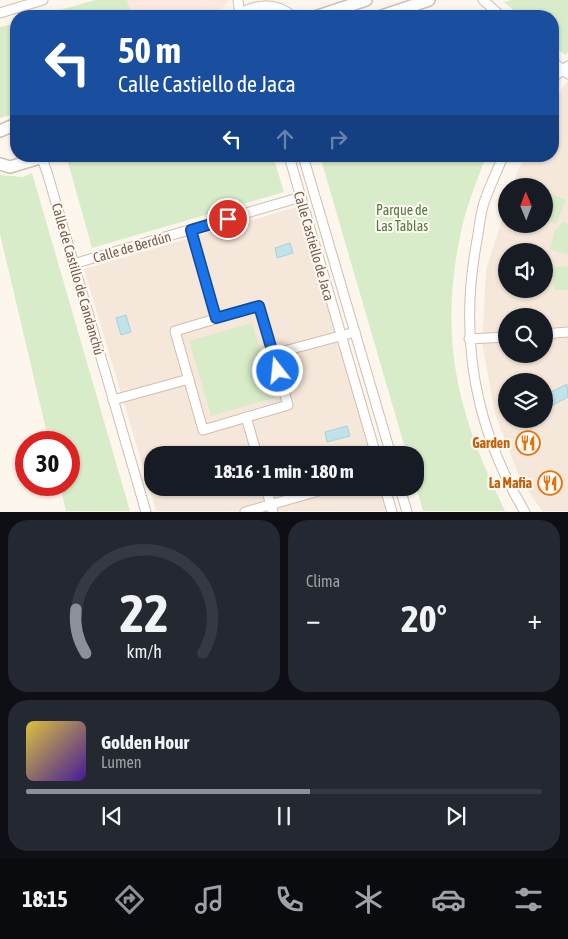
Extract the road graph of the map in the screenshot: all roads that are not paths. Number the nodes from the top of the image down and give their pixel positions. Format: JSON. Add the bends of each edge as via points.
{"nodes":[{"id":1,"x":43,"y":0,"type":"edge"},
{"id":2,"x":366,"y":0,"type":"edge"},
{"id":3,"x":429,"y":0,"type":"edge"},
{"id":4,"x":483,"y":0,"type":"edge"},
{"id":5,"x":265,"y":2,"type":"edge"},
{"id":6,"x":249,"y":10,"type":"edge"},
{"id":7,"x":285,"y":10,"type":"edge"},
{"id":8,"x":336,"y":10,"type":"edge"},
{"id":9,"x":400,"y":10,"type":"edge"},
{"id":10,"x":495,"y":10,"type":"edge"},
{"id":11,"x":0,"y":13,"type":"edge"},
{"id":12,"x":26,"y":162,"type":"edge"},
{"id":13,"x":44,"y":162,"type":"edge"},
{"id":14,"x":290,"y":162,"type":"edge"},
{"id":15,"x":305,"y":162,"type":"edge"},
{"id":16,"x":501,"y":162,"type":"edge"},
{"id":17,"x":0,"y":164,"type":"edge"},
{"id":18,"x":301,"y":197,"type":"junction"},
{"id":19,"x":191,"y":230,"type":"junction"},
{"id":20,"x":73,"y":264,"type":"junction"},
{"id":21,"x":216,"y":318,"type":"junction"},
{"id":22,"x":355,"y":332,"type":"junction"},
{"id":23,"x":568,"y":332,"type":"edge"},
{"id":24,"x":553,"y":333,"type":"edge"},
{"id":25,"x":340,"y":335,"type":"junction"},
{"id":26,"x":498,"y":337,"type":"edge"},
{"id":27,"x":469,"y":339,"type":"junction"},
{"id":28,"x":273,"y":354,"type":"junction"},
{"id":29,"x":189,"y":379,"type":"junction"},
{"id":30,"x":114,"y":400,"type":"junction"},
{"id":31,"x":246,"y":417,"type":"junction"},
{"id":32,"x":254,"y":446,"type":"edge"},
{"id":33,"x":373,"y":446,"type":"edge"},
{"id":34,"x":387,"y":446,"type":"edge"},
{"id":35,"x":268,"y":496,"type":"edge"},
{"id":36,"x":306,"y":496,"type":"edge"},
{"id":37,"x":387,"y":496,"type":"edge"},
{"id":38,"x":402,"y":496,"type":"edge"},
{"id":39,"x":272,"y":508,"type":"edge"},
{"id":40,"x":146,"y":512,"type":"edge"},
{"id":41,"x":245,"y":512,"type":"edge"},
{"id":42,"x":392,"y":512,"type":"edge"},
{"id":43,"x":407,"y":512,"type":"edge"},
{"id":44,"x":525,"y":512,"type":"edge"}],
"edges":[{"from":1,"to":11,"type":"street"},
{"from":2,"to":8,"type":"street"},
{"from":3,"to":9,"type":"street"},
{"from":4,"to":10,"type":"street"},
{"from":5,"to":6,"type":"street"},
{"from":5,"to":7,"type":"street"},
{"from":12,"to":17,"type":"street","via":[[10,167]]},
{"from":13,"to":20,"type":"street","name":"Calle de Castillo de Candanchú"},
{"from":14,"to":18,"type":"street","name":"Calle Castiello de Jaca"},
{"from":15,"to":22,"type":"street","name":"Calle Castiello de Jaca"},
{"from":16,"to":27,"type":"street","via":[[481,215],[471,273]]},
{"from":18,"to":19,"type":"street","name":"Calle de Berdún"},
{"from":18,"to":25,"type":"street","name":"Calle Castiello de Jaca"},
{"from":19,"to":20,"type":"street","name":"Calle de Berdún"},
{"from":19,"to":21,"type":"street"},
{"from":20,"to":30,"type":"street","name":"Calle de Castillo de Candanchú"},
{"from":21,"to":28,"type":"street","via":[[259,306]]},
{"from":21,"to":29,"type":"street","via":[[174,330]]},
{"from":22,"to":25,"type":"street"},
{"from":22,"to":34,"type":"street","name":"Calle Castiello de Jaca"},
{"from":23,"to":24,"type":"street"},
{"from":25,"to":28,"type":"street"},
{"from":25,"to":33,"type":"street","name":"Calle Castiello de Jaca"},
{"from":26,"to":27,"type":"street"},
{"from":27,"to":44,"type":"street","via":[[482,413],[493,448]]},
{"from":28,"to":31,"type":"street","via":[[288,405]]},
{"from":29,"to":30,"type":"street"},
{"from":29,"to":31,"type":"street","via":[[203,430]]},
{"from":30,"to":40,"type":"street","name":"Calle de Castillo de Candanchú"},
{"from":31,"to":32,"type":"street"},
{"from":35,"to":39,"type":"street"},
{"from":36,"to":39,"type":"street"},
{"from":37,"to":42,"type":"street"},
{"from":38,"to":43,"type":"street"},
{"from":39,"to":41,"type":"street"}]}
